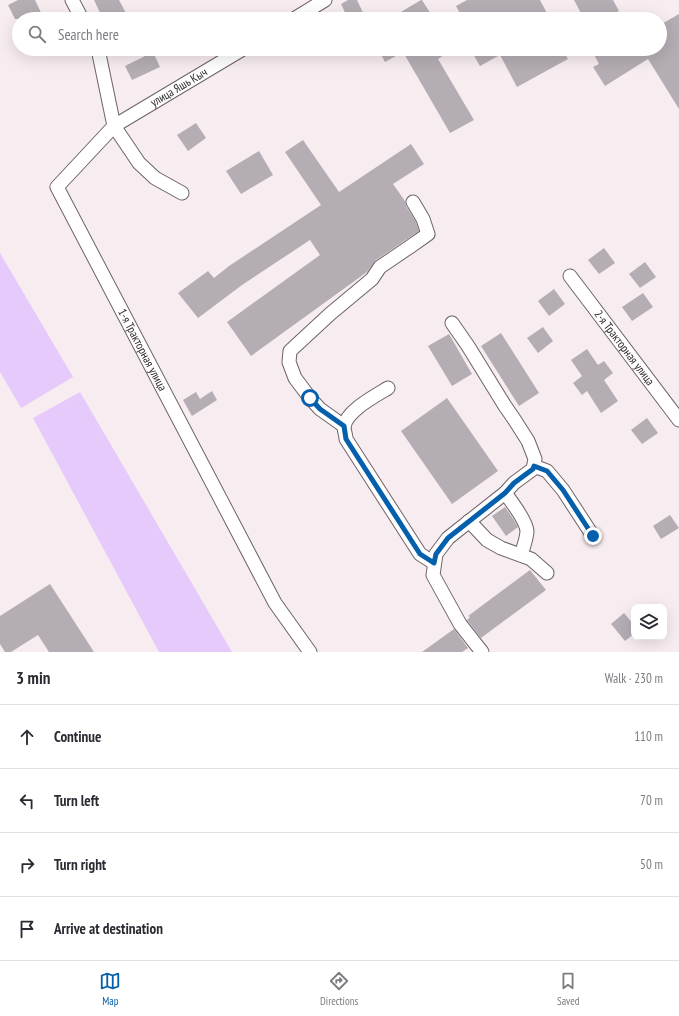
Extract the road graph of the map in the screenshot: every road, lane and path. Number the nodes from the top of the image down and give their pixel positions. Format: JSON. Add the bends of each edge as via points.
{"nodes":[{"id":1,"x":72,"y":0,"type":"edge"},
{"id":2,"x":321,"y":1,"type":"edge"},
{"id":3,"x":78,"y":12,"type":"edge"},
{"id":4,"x":304,"y":12,"type":"edge"},
{"id":5,"x":99,"y":56,"type":"edge"},
{"id":6,"x":231,"y":56,"type":"edge"},
{"id":7,"x":114,"y":126,"type":"junction"},
{"id":8,"x":182,"y":193,"type":"dead end"},
{"id":9,"x":413,"y":202,"type":"dead end"},
{"id":10,"x":570,"y":276,"type":"dead end"},
{"id":11,"x":452,"y":323,"type":"dead end"},
{"id":12,"x":388,"y":388,"type":"dead end"},
{"id":13,"x":679,"y":420,"type":"edge"},
{"id":14,"x":344,"y":426,"type":"junction"},
{"id":15,"x":534,"y":466,"type":"junction"},
{"id":16,"x":505,"y":493,"type":"junction"},
{"id":17,"x":469,"y":521,"type":"junction"},
{"id":18,"x":593,"y":536,"type":"dead end"},
{"id":19,"x":521,"y":555,"type":"junction"},
{"id":20,"x":434,"y":563,"type":"junction"},
{"id":21,"x":547,"y":573,"type":"dead end"},
{"id":22,"x":310,"y":652,"type":"edge"},
{"id":23,"x":482,"y":652,"type":"edge"}],
"edges":[{"from":1,"to":3,"type":"street"},
{"from":2,"to":4,"type":"street"},
{"from":5,"to":7,"type":"street"},
{"from":6,"to":7,"type":"street","name":"улица Яшь Кыч"},
{"from":7,"to":8,"type":"street","via":[[139,163],[155,178]]},
{"from":7,"to":22,"type":"street","name":"1-я Тракторная улица","via":[[57,187],[275,603]]},
{"from":9,"to":14,"type":"street","via":[[428,234],[380,267],[372,279],[290,351],[288,362],[295,378],[320,409]]},
{"from":10,"to":13,"type":"street","name":"2-я Тракторная улица"},
{"from":11,"to":15,"type":"street","via":[[528,441],[535,460]]},
{"from":12,"to":14,"type":"street","via":[[361,404]]},
{"from":14,"to":20,"type":"street","via":[[346,439],[420,554]]},
{"from":15,"to":16,"type":"street"},
{"from":15,"to":18,"type":"street","via":[[547,471],[563,490]]},
{"from":16,"to":17,"type":"street"},
{"from":16,"to":19,"type":"street","via":[[516,507],[527,531]]},
{"from":17,"to":19,"type":"street","via":[[487,540]]},
{"from":17,"to":20,"type":"street","via":[[448,538],[436,554]]},
{"from":19,"to":21,"type":"street","via":[[531,559]]},
{"from":20,"to":23,"type":"street","via":[[432,575],[460,624]]}]}
